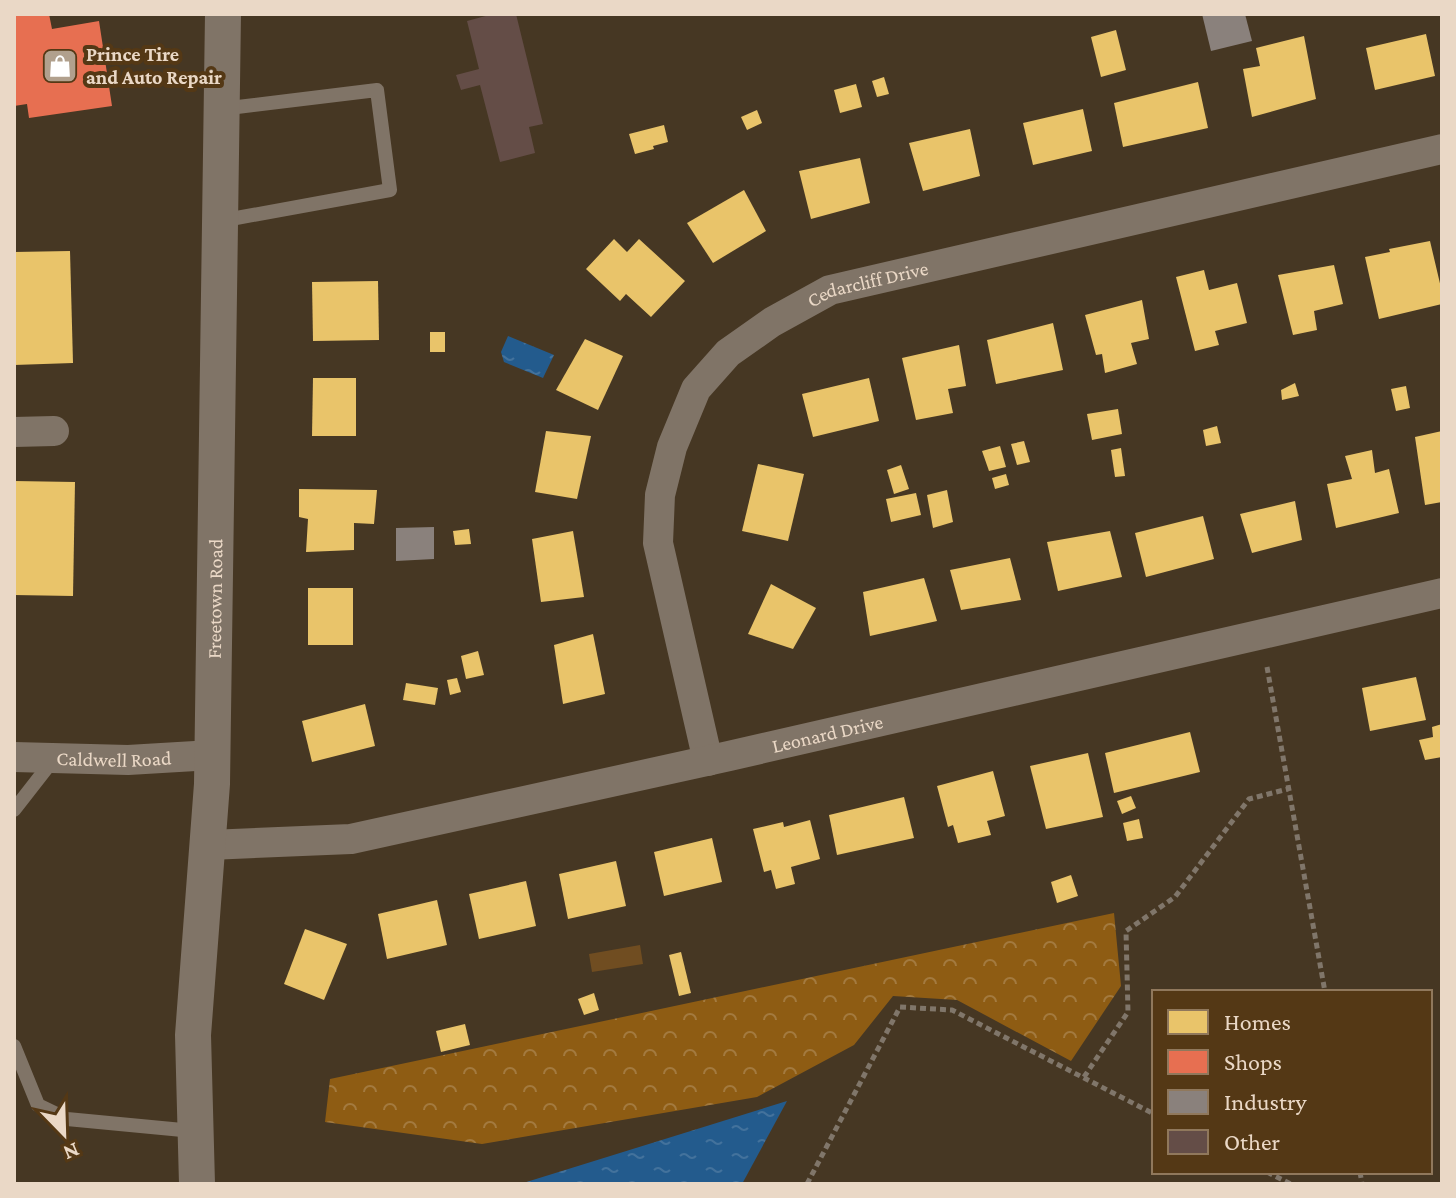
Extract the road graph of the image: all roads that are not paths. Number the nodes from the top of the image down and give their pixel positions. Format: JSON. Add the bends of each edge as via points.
{"nodes":[{"id":1,"x":223,"y":14,"type":"edge"},
{"id":2,"x":221,"y":109,"type":"junction"},
{"id":3,"x":1442,"y":149,"type":"edge"},
{"id":4,"x":219,"y":221,"type":"junction"},
{"id":5,"x":54,"y":431,"type":"dead end"},
{"id":6,"x":14,"y":432,"type":"edge"},
{"id":7,"x":1442,"y":593,"type":"edge"},
{"id":8,"x":212,"y":755,"type":"junction"},
{"id":9,"x":14,"y":757,"type":"edge"},
{"id":10,"x":55,"y":758,"type":"junction"},
{"id":11,"x":708,"y":761,"type":"junction"},
{"id":12,"x":14,"y":810,"type":"edge"},
{"id":13,"x":209,"y":845,"type":"junction"},
{"id":14,"x":14,"y":1046,"type":"edge"},
{"id":15,"x":194,"y":1131,"type":"junction"},
{"id":16,"x":197,"y":1184,"type":"edge"}],
"edges":[{"from":1,"to":2,"type":"street","name":"Freetown Road"},
{"from":2,"to":4,"type":"street","name":"Freetown Road"},
{"from":2,"to":4,"type":"lane","via":[[377,90],[390,190]]},
{"from":3,"to":11,"type":"street","name":"Cedarcliff Drive","via":[[830,290],[728,353],[696,389],[672,447],[660,495],[658,543]]},
{"from":4,"to":8,"type":"street","name":"Freetown Road"},
{"from":5,"to":6,"type":"street"},
{"from":7,"to":11,"type":"street","name":"Leonard Drive"},
{"from":8,"to":10,"type":"street","name":"Caldwell Road"},
{"from":8,"to":13,"type":"street","name":"Freetown Road"},
{"from":9,"to":10,"type":"street","name":"Caldwell Road"},
{"from":10,"to":12,"type":"lane"},
{"from":11,"to":13,"type":"street","name":"Leonard Drive","via":[[351,839]]},
{"from":13,"to":15,"type":"street","name":"Freetown Road","via":[[195,981]]},
{"from":14,"to":15,"type":"lane","via":[[38,1105],[67,1119]]},
{"from":15,"to":16,"type":"street","name":"Freetown Road"}]}
